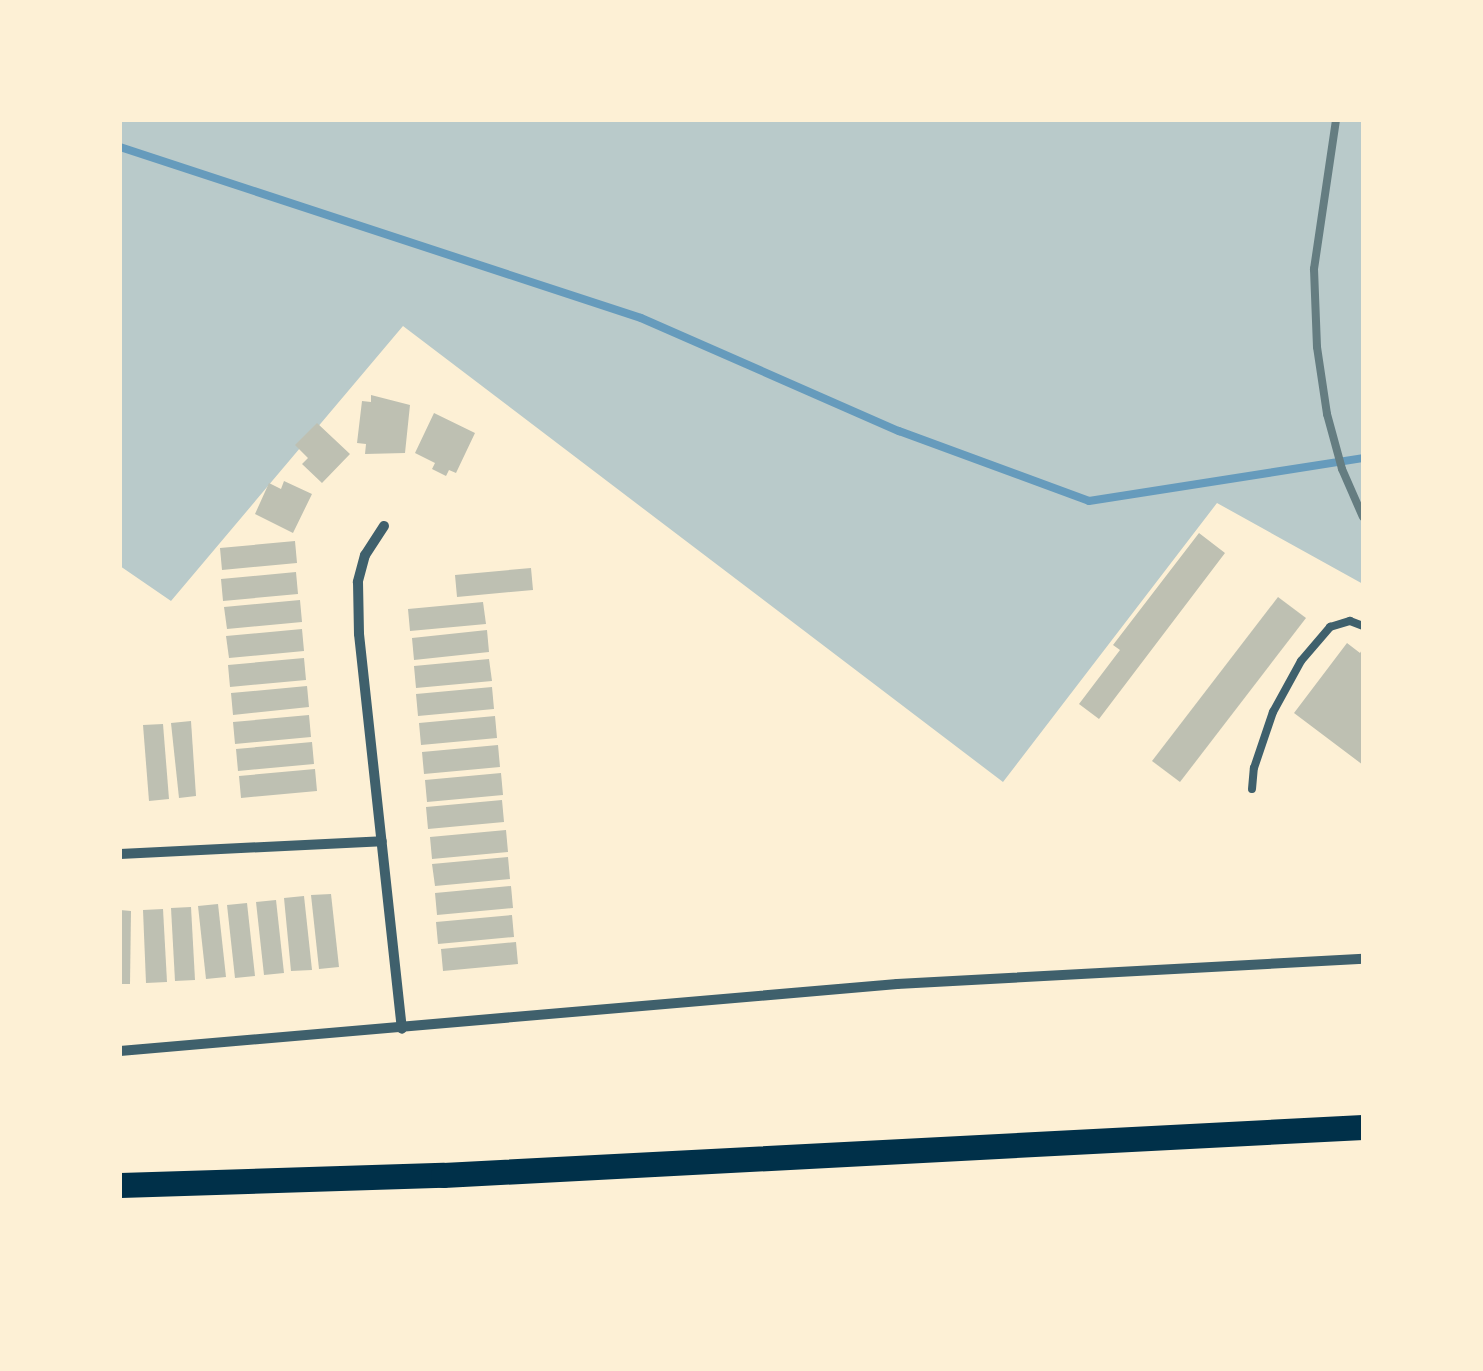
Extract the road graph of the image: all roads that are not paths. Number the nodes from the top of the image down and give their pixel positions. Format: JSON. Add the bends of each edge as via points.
{"nodes":[{"id":1,"x":384,"y":526,"type":"dead end"},
{"id":2,"x":1363,"y":626,"type":"edge"},
{"id":3,"x":1252,"y":789,"type":"dead end"},
{"id":4,"x":382,"y":841,"type":"junction"},
{"id":5,"x":120,"y":854,"type":"edge"},
{"id":6,"x":1363,"y":959,"type":"edge"},
{"id":7,"x":402,"y":1028,"type":"junction"},
{"id":8,"x":120,"y":1052,"type":"edge"},
{"id":9,"x":1363,"y":1126,"type":"edge"},
{"id":10,"x":120,"y":1184,"type":"edge"}],
"edges":[{"from":1,"to":4,"type":"street","via":[[365,555],[358,582]]},
{"from":2,"to":3,"type":"lane","via":[[1350,621],[1330,628],[1300,661],[1274,712]]},
{"from":4,"to":5,"type":"street"},
{"from":4,"to":7,"type":"street"},
{"from":6,"to":7,"type":"street","via":[[896,984]]},
{"from":7,"to":8,"type":"street"},
{"from":9,"to":10,"type":"highway","via":[[443,1175]]}]}
